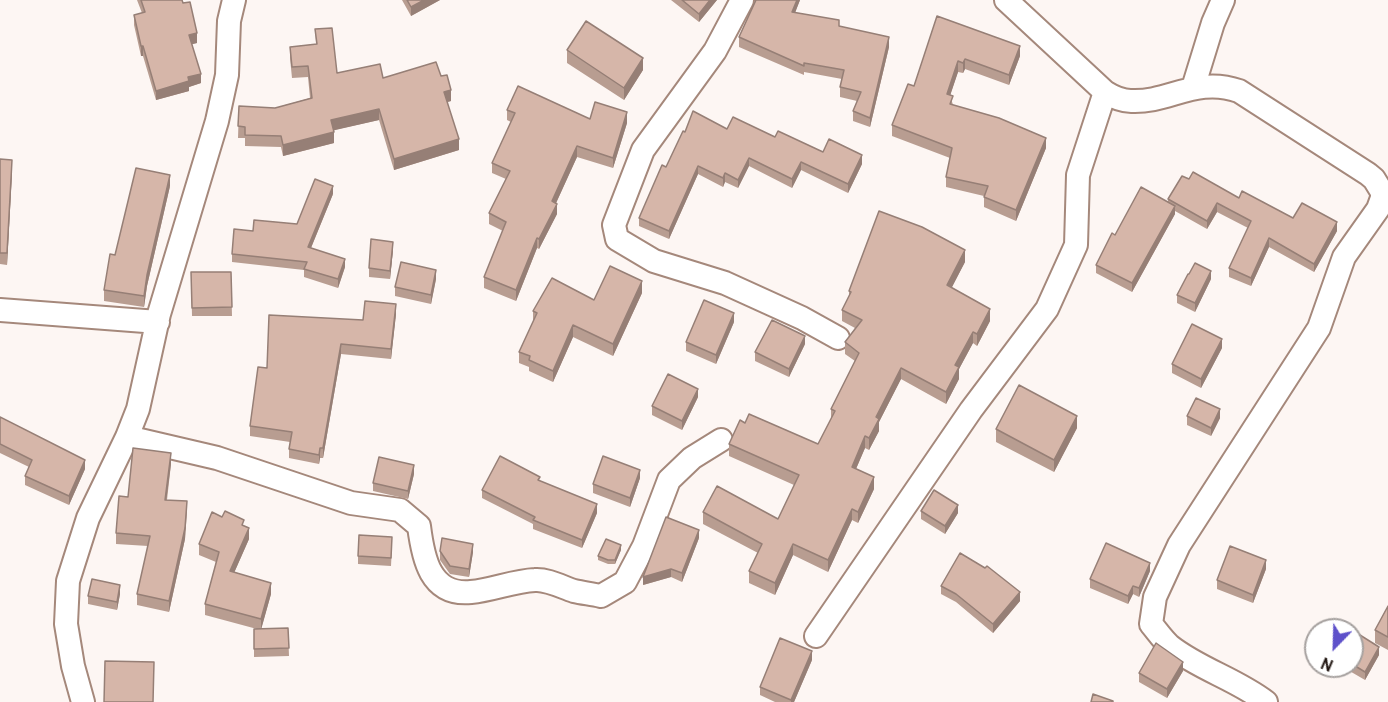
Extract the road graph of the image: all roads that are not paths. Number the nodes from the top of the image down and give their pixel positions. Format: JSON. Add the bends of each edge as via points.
{"nodes":[{"id":1,"x":234,"y":0,"type":"edge"},
{"id":2,"x":742,"y":0,"type":"edge"},
{"id":3,"x":1006,"y":0,"type":"edge"},
{"id":4,"x":1223,"y":0,"type":"edge"},
{"id":5,"x":1193,"y":88,"type":"junction"},
{"id":6,"x":1105,"y":92,"type":"junction"},
{"id":7,"x":1385,"y":194,"type":"edge"},
{"id":8,"x":0,"y":310,"type":"edge"},
{"id":9,"x":158,"y":322,"type":"junction"},
{"id":10,"x":838,"y":338,"type":"dead end"},
{"id":11,"x":127,"y":437,"type":"junction"},
{"id":12,"x":721,"y":440,"type":"dead end"},
{"id":13,"x":816,"y":636,"type":"dead end"},
{"id":14,"x":83,"y":702,"type":"edge"},
{"id":15,"x":1266,"y":702,"type":"edge"}],
"edges":[{"from":1,"to":9,"type":"street","via":[[229,21],[227,75],[217,121]]},
{"from":2,"to":10,"type":"street","via":[[715,51],[644,150],[614,225],[617,239],[654,261],[725,283]]},
{"from":3,"to":6,"type":"street"},
{"from":4,"to":5,"type":"street"},
{"from":5,"to":6,"type":"street","via":[[1131,101]]},
{"from":5,"to":7,"type":"street","via":[[1225,86],[1239,91],[1368,174]]},
{"from":6,"to":13,"type":"street","via":[[1078,175],[1076,245],[1047,309],[971,410]]},
{"from":7,"to":15,"type":"street","via":[[1344,258],[1319,328],[1179,545],[1155,597],[1151,624],[1168,645]]},
{"from":8,"to":9,"type":"street"},
{"from":9,"to":11,"type":"street","via":[[138,408]]},
{"from":11,"to":12,"type":"street","via":[[217,458],[351,502],[400,510],[419,526],[433,576],[448,590],[471,592],[538,580],[602,596],[625,582],[644,546],[669,480],[692,458]]},
{"from":11,"to":14,"type":"street","via":[[88,518],[68,581],[66,624]]}]}
